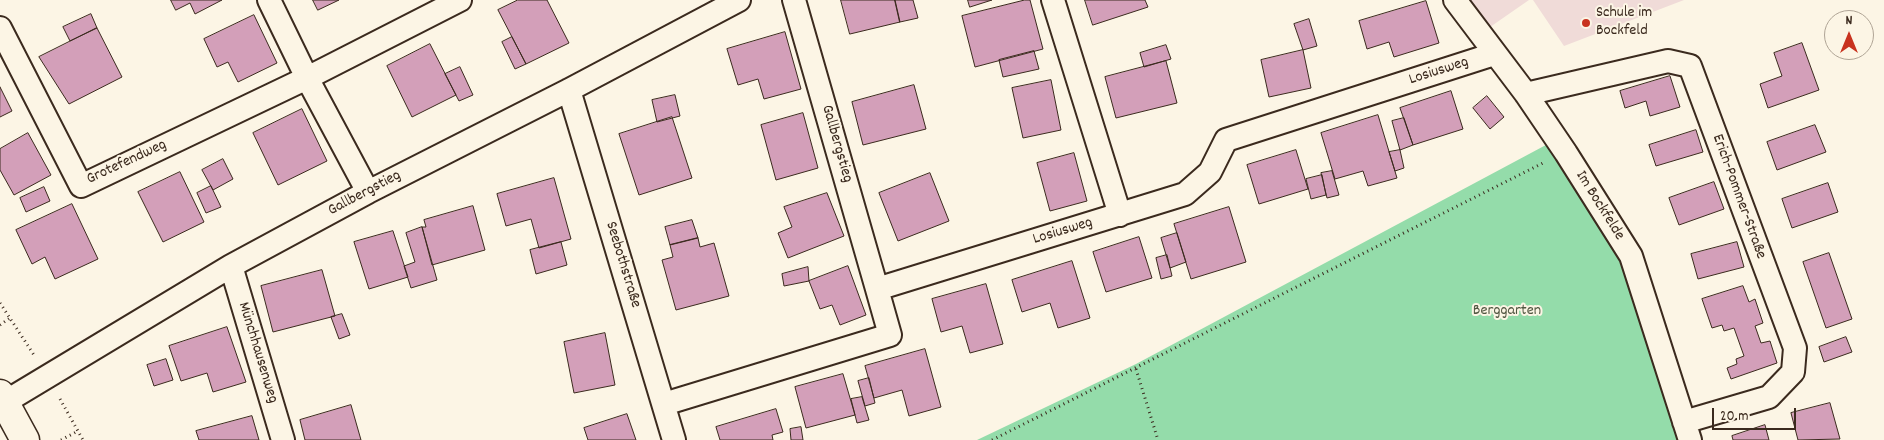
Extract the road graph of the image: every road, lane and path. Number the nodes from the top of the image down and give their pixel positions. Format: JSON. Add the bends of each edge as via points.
{"nodes":[{"id":1,"x":269,"y":0,"type":"edge"},
{"id":2,"x":460,"y":0,"type":"edge"},
{"id":3,"x":739,"y":0,"type":"edge"},
{"id":4,"x":794,"y":0,"type":"edge"},
{"id":5,"x":1053,"y":0,"type":"edge"},
{"id":6,"x":1454,"y":0,"type":"edge"},
{"id":7,"x":0,"y":28,"type":"edge"},
{"id":8,"x":1494,"y":54,"type":"junction"},
{"id":9,"x":307,"y":78,"type":"junction"},
{"id":10,"x":569,"y":90,"type":"junction"},
{"id":11,"x":1526,"y":94,"type":"junction"},
{"id":12,"x":1566,"y":153,"type":"junction"},
{"id":13,"x":368,"y":192,"type":"junction"},
{"id":14,"x":1120,"y":215,"type":"junction"},
{"id":15,"x":230,"y":266,"type":"junction"},
{"id":16,"x":878,"y":289,"type":"junction"},
{"id":17,"x":0,"y":303,"type":"edge"},
{"id":18,"x":10,"y":318,"type":"junction"},
{"id":19,"x":0,"y":324,"type":"edge"},
{"id":20,"x":1136,"y":369,"type":"junction"},
{"id":21,"x":47,"y":375,"type":"junction"},
{"id":22,"x":1,"y":400,"type":"edge"},
{"id":23,"x":664,"y":404,"type":"junction"},
{"id":24,"x":78,"y":430,"type":"junction"},
{"id":25,"x":1687,"y":431,"type":"edge"},
{"id":26,"x":25,"y":440,"type":"edge"},
{"id":27,"x":61,"y":440,"type":"edge"},
{"id":28,"x":83,"y":440,"type":"edge"},
{"id":29,"x":282,"y":440,"type":"edge"},
{"id":30,"x":674,"y":440,"type":"edge"},
{"id":31,"x":992,"y":440,"type":"edge"},
{"id":32,"x":1158,"y":440,"type":"edge"}],
"edges":[{"from":1,"to":9,"type":"street"},
{"from":2,"to":9,"type":"street","name":"Grotefendweg"},
{"from":3,"to":10,"type":"street","name":"Gallbergstieg"},
{"from":4,"to":16,"type":"street","name":"Gallbergstieg"},
{"from":5,"to":14,"type":"street"},
{"from":6,"to":8,"type":"street","name":"Im Bockfelde"},
{"from":7,"to":9,"type":"street","name":"Grotefendweg","via":[[81,186]]},
{"from":8,"to":11,"type":"street","name":"Im Bockfelde"},
{"from":8,"to":14,"type":"street","name":"Losiusweg","via":[[1226,140],[1210,172],[1185,194]]},
{"from":9,"to":13,"type":"street"},
{"from":10,"to":13,"type":"street","name":"Gallbergstieg"},
{"from":10,"to":23,"type":"street","name":"Seebothstraße"},
{"from":11,"to":12,"type":"street","name":"Im Bockfelde"},
{"from":11,"to":25,"type":"street","name":"Erich-Pommer-Straße","via":[[1668,61],[1690,66],[1795,348],[1793,372],[1769,396]]},
{"from":12,"to":20,"type":"path"},
{"from":12,"to":25,"type":"street","name":"Im Bockfelde","via":[[1631,256]]},
{"from":13,"to":15,"type":"street","name":"Gallbergstieg"},
{"from":14,"to":16,"type":"street","name":"Losiusweg"},
{"from":15,"to":21,"type":"street","name":"Gallbergstieg"},
{"from":15,"to":29,"type":"street","name":"Münchhausenweg"},
{"from":16,"to":23,"type":"street","via":[[890,335]]},
{"from":17,"to":18,"type":"path"},
{"from":18,"to":19,"type":"path"},
{"from":18,"to":21,"type":"path"},
{"from":20,"to":31,"type":"path"},
{"from":20,"to":32,"type":"path"},
{"from":21,"to":22,"type":"street","name":"Gallbergstieg"},
{"from":21,"to":24,"type":"path"},
{"from":22,"to":26,"type":"street"},
{"from":23,"to":30,"type":"street","name":"Seebothstraße"},
{"from":24,"to":27,"type":"path"},
{"from":24,"to":28,"type":"path"}]}
